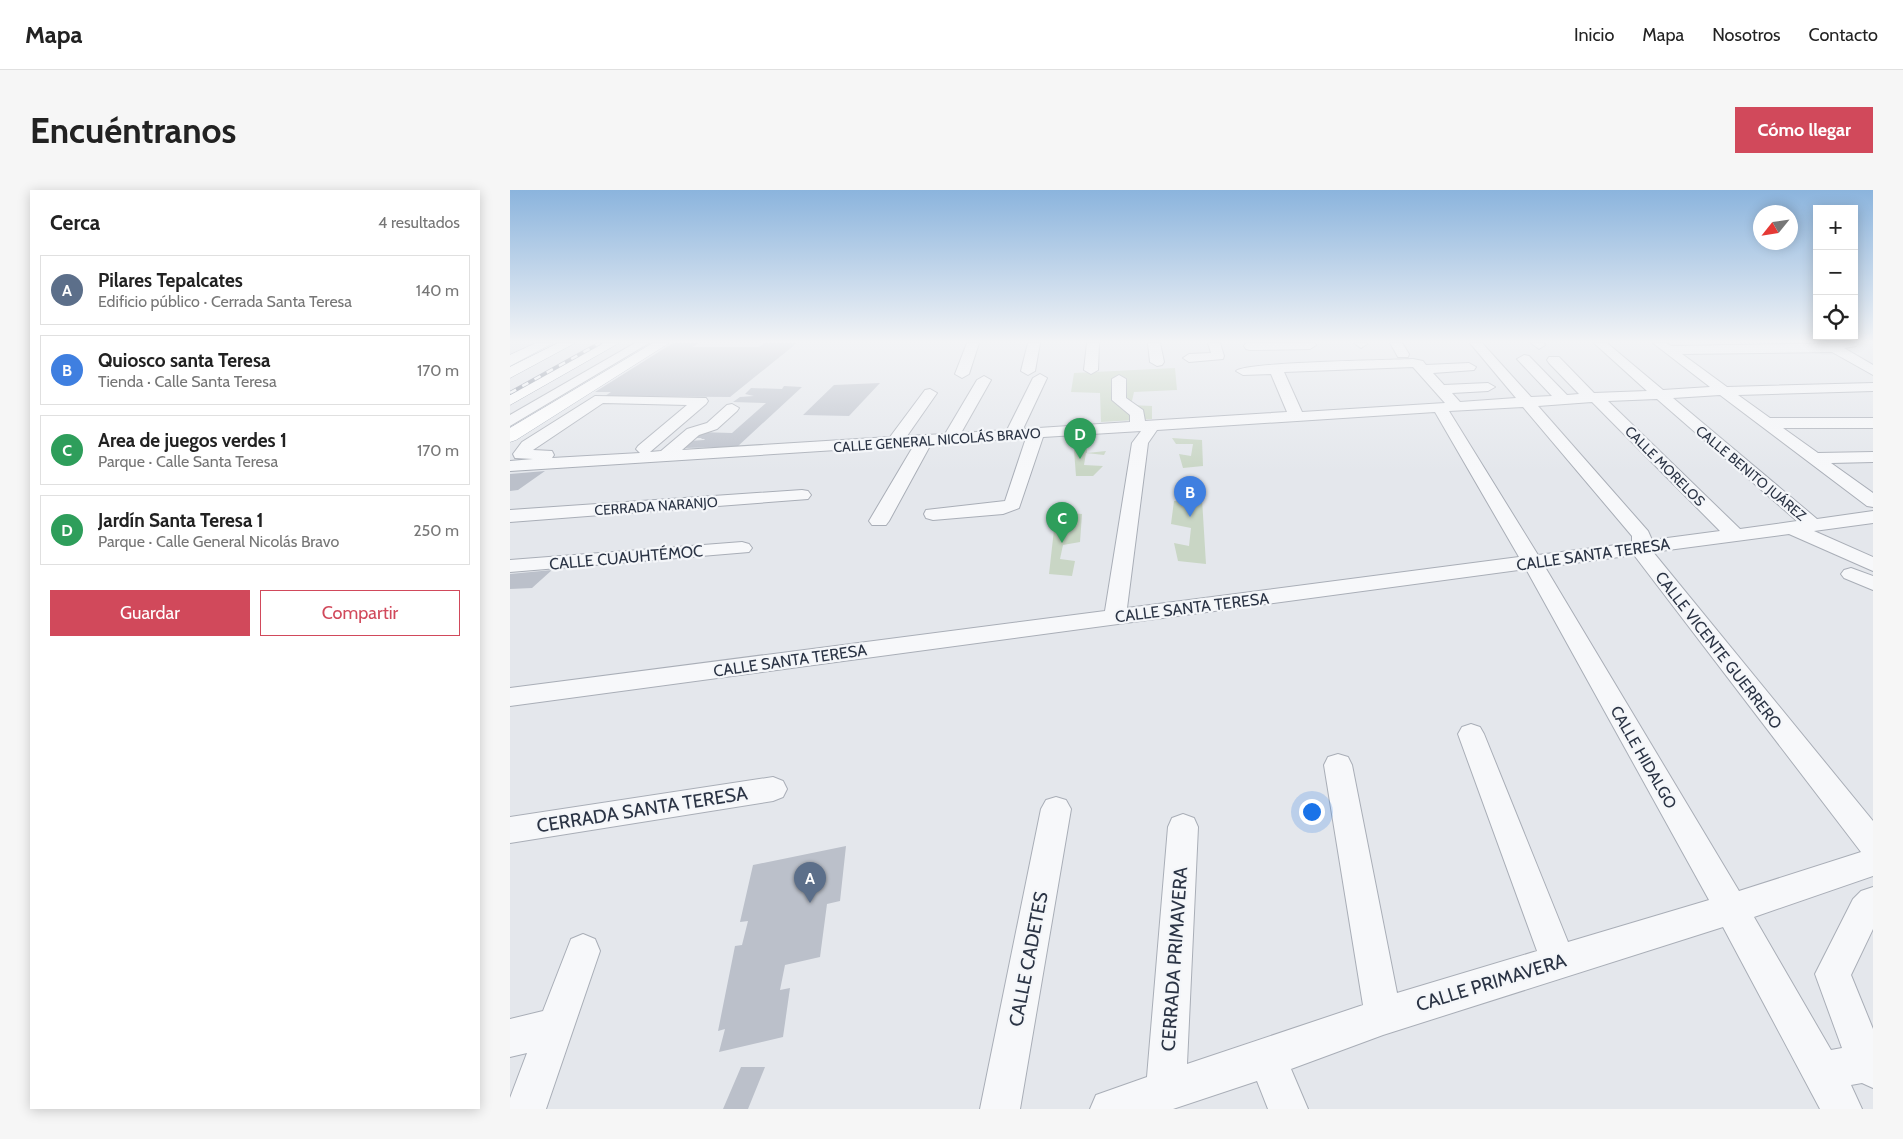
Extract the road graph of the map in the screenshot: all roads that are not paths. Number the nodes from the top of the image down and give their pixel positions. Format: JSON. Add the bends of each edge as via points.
{"nodes":[{"id":1,"x":535,"y":386,"type":"edge"},
{"id":2,"x":577,"y":386,"type":"edge"},
{"id":3,"x":586,"y":386,"type":"edge"},
{"id":4,"x":981,"y":386,"type":"edge"},
{"id":5,"x":1030,"y":386,"type":"edge"},
{"id":6,"x":1119,"y":386,"type":"edge"},
{"id":7,"x":1283,"y":386,"type":"edge"},
{"id":8,"x":1435,"y":386,"type":"edge"},
{"id":9,"x":1511,"y":386,"type":"edge"},
{"id":10,"x":1550,"y":386,"type":"edge"},
{"id":11,"x":1581,"y":386,"type":"edge"},
{"id":12,"x":1649,"y":386,"type":"edge"},
{"id":13,"x":1715,"y":386,"type":"edge"},
{"id":14,"x":1873,"y":387,"type":"edge"},
{"id":15,"x":1492,"y":391,"type":"dead end"},
{"id":16,"x":1721,"y":391,"type":"junction"},
{"id":17,"x":930,"y":392,"type":"dead end"},
{"id":18,"x":1659,"y":395,"type":"junction"},
{"id":19,"x":1594,"y":398,"type":"junction"},
{"id":20,"x":510,"y":400,"type":"edge"},
{"id":21,"x":600,"y":400,"type":"junction"},
{"id":22,"x":1445,"y":400,"type":"junction"},
{"id":23,"x":1564,"y":400,"type":"junction"},
{"id":24,"x":1525,"y":403,"type":"junction"},
{"id":25,"x":732,"y":408,"type":"dead end"},
{"id":26,"x":1297,"y":417,"type":"junction"},
{"id":27,"x":1766,"y":423,"type":"junction"},
{"id":28,"x":1873,"y":423,"type":"edge"},
{"id":29,"x":514,"y":428,"type":"edge"},
{"id":30,"x":1143,"y":432,"type":"junction"},
{"id":31,"x":1036,"y":434,"type":"junction"},
{"id":32,"x":1012,"y":435,"type":"junction"},
{"id":33,"x":950,"y":440,"type":"junction"},
{"id":34,"x":925,"y":441,"type":"junction"},
{"id":35,"x":894,"y":442,"type":"junction"},
{"id":36,"x":576,"y":451,"type":"junction"},
{"id":37,"x":654,"y":455,"type":"junction"},
{"id":38,"x":1873,"y":457,"type":"edge"},
{"id":39,"x":1813,"y":458,"type":"junction"},
{"id":40,"x":563,"y":463,"type":"junction"},
{"id":41,"x":510,"y":466,"type":"edge"},
{"id":42,"x":802,"y":495,"type":"dead end"},
{"id":43,"x":1873,"y":502,"type":"edge"},
{"id":44,"x":933,"y":514,"type":"dead end"},
{"id":45,"x":510,"y":516,"type":"edge"},
{"id":46,"x":1873,"y":517,"type":"edge"},
{"id":47,"x":879,"y":521,"type":"dead end"},
{"id":48,"x":1812,"y":524,"type":"junction"},
{"id":49,"x":1790,"y":527,"type":"junction"},
{"id":50,"x":1734,"y":534,"type":"junction"},
{"id":51,"x":742,"y":548,"type":"dead end"},
{"id":52,"x":1638,"y":548,"type":"junction"},
{"id":53,"x":1533,"y":562,"type":"junction"},
{"id":54,"x":1873,"y":565,"type":"edge"},
{"id":55,"x":510,"y":566,"type":"edge"},
{"id":56,"x":1851,"y":574,"type":"dead end"},
{"id":57,"x":1873,"y":584,"type":"edge"},
{"id":58,"x":1115,"y":617,"type":"junction"},
{"id":59,"x":510,"y":697,"type":"edge"},
{"id":60,"x":1472,"y":734,"type":"dead end"},
{"id":61,"x":1338,"y":765,"type":"dead end"},
{"id":62,"x":773,"y":789,"type":"dead end"},
{"id":63,"x":1056,"y":810,"type":"dead end"},
{"id":64,"x":1183,"y":827,"type":"dead end"},
{"id":65,"x":510,"y":830,"type":"edge"},
{"id":66,"x":1873,"y":844,"type":"edge"},
{"id":67,"x":1873,"y":862,"type":"edge"},
{"id":68,"x":1873,"y":902,"type":"edge"},
{"id":69,"x":1731,"y":910,"type":"junction"},
{"id":70,"x":583,"y":951,"type":"dead end"},
{"id":71,"x":1558,"y":961,"type":"junction"},
{"id":72,"x":1383,"y":1016,"type":"junction"},
{"id":73,"x":556,"y":1026,"type":"junction"},
{"id":74,"x":510,"y":1038,"type":"edge"},
{"id":75,"x":1267,"y":1058,"type":"junction"},
{"id":76,"x":1871,"y":1065,"type":"edge"},
{"id":77,"x":1822,"y":1071,"type":"junction"},
{"id":78,"x":1166,"y":1092,"type":"junction"},
{"id":79,"x":526,"y":1109,"type":"edge"},
{"id":80,"x":1000,"y":1109,"type":"edge"},
{"id":81,"x":1110,"y":1109,"type":"edge"},
{"id":82,"x":1288,"y":1109,"type":"edge"},
{"id":83,"x":1842,"y":1109,"type":"edge"}],
"edges":[{"from":1,"to":20,"type":"main road"},
{"from":2,"to":29,"type":"street"},
{"from":3,"to":29,"type":"main road"},
{"from":4,"to":33,"type":"street"},
{"from":5,"to":32,"type":"street"},
{"from":6,"to":30,"type":"street","via":[[1119,400],[1138,414]]},
{"from":7,"to":26,"type":"street"},
{"from":8,"to":22,"type":"street","name":"CALLE HIDALGO"},
{"from":9,"to":24,"type":"street","name":"CALLE VICENTE GUERRERO"},
{"from":10,"to":23,"type":"street"},
{"from":11,"to":19,"type":"street","name":"CALLE MORELOS"},
{"from":12,"to":18,"type":"street","name":"CALLE BENITO JUÁREZ"},
{"from":13,"to":16,"type":"street"},
{"from":14,"to":16,"type":"street"},
{"from":15,"to":22,"type":"street"},
{"from":16,"to":18,"type":"street"},
{"from":16,"to":27,"type":"street"},
{"from":17,"to":35,"type":"street"},
{"from":18,"to":19,"type":"street"},
{"from":18,"to":48,"type":"street","name":"CALLE BENITO JUÁREZ"},
{"from":19,"to":23,"type":"street"},
{"from":19,"to":50,"type":"street","name":"CALLE MORELOS"},
{"from":21,"to":29,"type":"street"},
{"from":21,"to":36,"type":"street","via":[[528,445],[521,454],[532,456]]},
{"from":21,"to":37,"type":"street","via":[[701,401]]},
{"from":22,"to":24,"type":"street"},
{"from":22,"to":26,"type":"street"},
{"from":22,"to":53,"type":"street","name":"CALLE HIDALGO"},
{"from":23,"to":24,"type":"street"},
{"from":24,"to":52,"type":"street","name":"CALLE VICENTE GUERRERO","via":[[1641,535],[1643,541]]},
{"from":25,"to":37,"type":"street","via":[[712,426],[693,432]]},
{"from":26,"to":30,"type":"street"},
{"from":27,"to":28,"type":"street"},
{"from":27,"to":39,"type":"street"},
{"from":30,"to":31,"type":"street","name":"CALLE GENERAL NICOLÁS BRAVO","via":[[1119,428]]},
{"from":30,"to":58,"type":"street"},
{"from":31,"to":32,"type":"street","name":"CALLE GENERAL NICOLÁS BRAVO"},
{"from":31,"to":44,"type":"street","via":[[1013,504],[1003,508]]},
{"from":32,"to":33,"type":"street","name":"CALLE GENERAL NICOLÁS BRAVO"},
{"from":33,"to":34,"type":"street","name":"CALLE GENERAL NICOLÁS BRAVO"},
{"from":34,"to":35,"type":"street","name":"CALLE GENERAL NICOLÁS BRAVO"},
{"from":34,"to":47,"type":"street"},
{"from":35,"to":37,"type":"street","name":"CALLE GENERAL NICOLÁS BRAVO"},
{"from":36,"to":37,"type":"street"},
{"from":36,"to":40,"type":"street"},
{"from":37,"to":40,"type":"street","name":"CALLE GENERAL NICOLÁS BRAVO"},
{"from":38,"to":39,"type":"street"},
{"from":39,"to":43,"type":"street"},
{"from":40,"to":41,"type":"street","name":"CALLE GENERAL NICOLÁS BRAVO"},
{"from":42,"to":45,"type":"street","name":"CERRADA NARANJO"},
{"from":46,"to":48,"type":"street","name":"CALLE SANTA TERESA"},
{"from":48,"to":49,"type":"street","name":"CALLE SANTA TERESA"},
{"from":49,"to":50,"type":"street","name":"CALLE SANTA TERESA"},
{"from":49,"to":54,"type":"street"},
{"from":50,"to":52,"type":"street","name":"CALLE SANTA TERESA"},
{"from":51,"to":55,"type":"street","name":"CALLE CUAUHTÉMOC"},
{"from":52,"to":53,"type":"street","name":"CALLE SANTA TERESA"},
{"from":52,"to":66,"type":"street","name":"CALLE VICENTE GUERRERO"},
{"from":53,"to":58,"type":"street","name":"CALLE SANTA TERESA"},
{"from":53,"to":69,"type":"street","name":"CALLE HIDALGO"},
{"from":56,"to":57,"type":"street"},
{"from":58,"to":59,"type":"street","name":"CALLE SANTA TERESA"},
{"from":60,"to":71,"type":"street"},
{"from":61,"to":72,"type":"street"},
{"from":62,"to":65,"type":"street","name":"CERRADA SANTA TERESA"},
{"from":63,"to":80,"type":"street","name":"CALLE CADETES"},
{"from":64,"to":78,"type":"street","name":"CERRADA PRIMAVERA"},
{"from":67,"to":69,"type":"street","name":"CALLE PRIMAVERA"},
{"from":68,"to":76,"type":"street","via":[[1864,910],[1833,974],[1851,1026]]},
{"from":69,"to":71,"type":"street","name":"CALLE PRIMAVERA"},
{"from":69,"to":77,"type":"street","name":"CALLE HIDALGO"},
{"from":70,"to":73,"type":"street"},
{"from":71,"to":72,"type":"street","name":"CALLE PRIMAVERA"},
{"from":72,"to":75,"type":"street","name":"CALLE PRIMAVERA"},
{"from":73,"to":74,"type":"street"},
{"from":73,"to":79,"type":"street"},
{"from":75,"to":78,"type":"street","name":"CALLE PRIMAVERA"},
{"from":75,"to":82,"type":"street"},
{"from":76,"to":77,"type":"street"},
{"from":77,"to":83,"type":"street","name":"CALLE HIDALGO"},
{"from":78,"to":81,"type":"street","name":"CALLE PRIMAVERA"}]}
